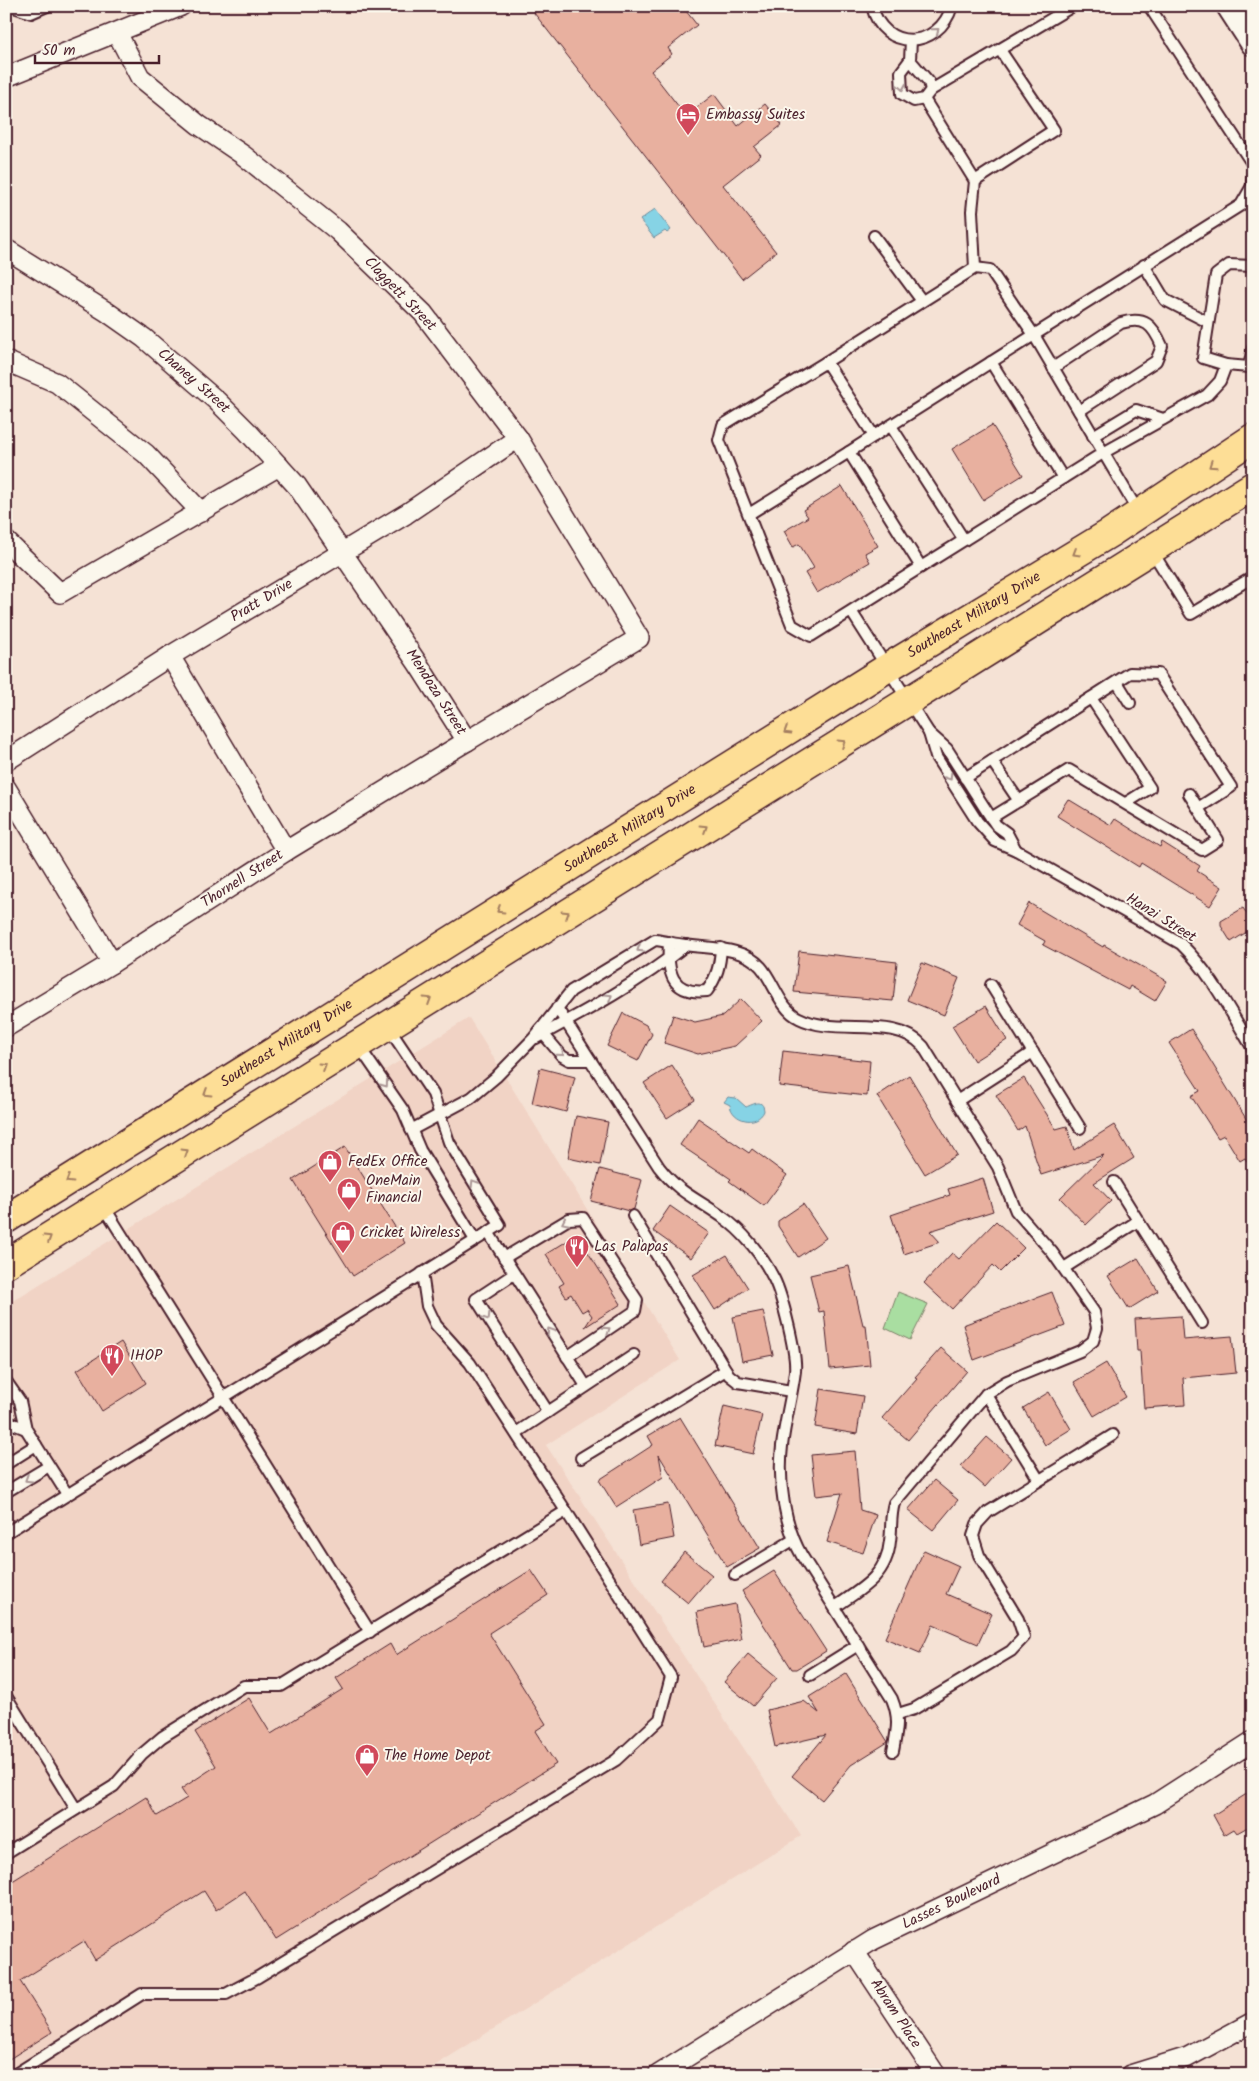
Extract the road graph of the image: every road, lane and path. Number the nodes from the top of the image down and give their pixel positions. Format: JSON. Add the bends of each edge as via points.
{"nodes":[{"id":1,"x":11,"y":6,"type":"edge"},
{"id":2,"x":47,"y":6,"type":"edge"},
{"id":3,"x":181,"y":6,"type":"edge"},
{"id":4,"x":872,"y":6,"type":"edge"},
{"id":5,"x":952,"y":6,"type":"edge"},
{"id":6,"x":1073,"y":6,"type":"edge"},
{"id":7,"x":1149,"y":6,"type":"edge"},
{"id":8,"x":1229,"y":6,"type":"edge"},
{"id":9,"x":117,"y":33,"type":"junction"},
{"id":10,"x":910,"y":40,"type":"junction"},
{"id":11,"x":1253,"y":43,"type":"edge"},
{"id":12,"x":1000,"y":50,"type":"junction"},
{"id":13,"x":910,"y":60,"type":"junction"},
{"id":14,"x":6,"y":78,"type":"edge"},
{"id":15,"x":931,"y":90,"type":"junction"},
{"id":16,"x":924,"y":98,"type":"junction"},
{"id":17,"x":1253,"y":166,"type":"edge"},
{"id":18,"x":975,"y":181,"type":"junction"},
{"id":19,"x":874,"y":236,"type":"dead end"},
{"id":20,"x":6,"y":249,"type":"edge"},
{"id":21,"x":1144,"y":265,"type":"junction"},
{"id":22,"x":1253,"y":266,"type":"edge"},
{"id":23,"x":975,"y":268,"type":"junction"},
{"id":24,"x":922,"y":301,"type":"junction"},
{"id":25,"x":1208,"y":322,"type":"junction"},
{"id":26,"x":1034,"y":335,"type":"junction"},
{"id":27,"x":1253,"y":348,"type":"edge"},
{"id":28,"x":6,"y":362,"type":"edge"},
{"id":29,"x":826,"y":362,"type":"junction"},
{"id":30,"x":991,"y":362,"type":"junction"},
{"id":31,"x":1226,"y":365,"type":"junction"},
{"id":32,"x":1053,"y":368,"type":"junction"},
{"id":33,"x":1079,"y":412,"type":"junction"},
{"id":34,"x":1163,"y":419,"type":"junction"},
{"id":35,"x":891,"y":426,"type":"junction"},
{"id":36,"x":874,"y":436,"type":"junction"},
{"id":37,"x":1093,"y":436,"type":"junction"},
{"id":38,"x":518,"y":438,"type":"junction"},
{"id":39,"x":1253,"y":438,"type":"edge"},
{"id":40,"x":849,"y":452,"type":"junction"},
{"id":41,"x":1103,"y":453,"type":"junction"},
{"id":42,"x":278,"y":466,"type":"junction"},
{"id":43,"x":1063,"y":478,"type":"junction"},
{"id":44,"x":1253,"y":486,"type":"edge"},
{"id":45,"x":201,"y":512,"type":"junction"},
{"id":46,"x":749,"y":514,"type":"junction"},
{"id":47,"x":1139,"y":514,"type":"junction"},
{"id":48,"x":964,"y":540,"type":"junction"},
{"id":49,"x":6,"y":541,"type":"edge"},
{"id":50,"x":1151,"y":550,"type":"junction"},
{"id":51,"x":343,"y":554,"type":"junction"},
{"id":52,"x":921,"y":567,"type":"junction"},
{"id":53,"x":1253,"y":577,"type":"edge"},
{"id":54,"x":852,"y":611,"type":"junction"},
{"id":55,"x":639,"y":638,"type":"joint"},
{"id":56,"x":170,"y":656,"type":"junction"},
{"id":57,"x":887,"y":668,"type":"junction"},
{"id":58,"x":1116,"y":682,"type":"junction"},
{"id":59,"x":1091,"y":698,"type":"junction"},
{"id":60,"x":908,"y":702,"type":"junction"},
{"id":61,"x":1130,"y":703,"type":"dead end"},
{"id":62,"x":929,"y":733,"type":"junction"},
{"id":63,"x":467,"y":740,"type":"junction"},
{"id":64,"x":992,"y":760,"type":"junction"},
{"id":65,"x":6,"y":761,"type":"edge"},
{"id":66,"x":966,"y":778,"type":"junction"},
{"id":67,"x":6,"y":788,"type":"edge"},
{"id":68,"x":1189,"y":794,"type":"dead end"},
{"id":69,"x":1019,"y":801,"type":"junction"},
{"id":70,"x":1126,"y":803,"type":"junction"},
{"id":71,"x":1198,"y":808,"type":"junction"},
{"id":72,"x":991,"y":818,"type":"junction"},
{"id":73,"x":1016,"y":850,"type":"junction"},
{"id":74,"x":286,"y":851,"type":"junction"},
{"id":75,"x":669,"y":942,"type":"junction"},
{"id":76,"x":686,"y":945,"type":"junction"},
{"id":77,"x":721,"y":948,"type":"junction"},
{"id":78,"x":668,"y":960,"type":"junction"},
{"id":79,"x":112,"y":962,"type":"junction"},
{"id":80,"x":991,"y":985,"type":"dead end"},
{"id":81,"x":367,"y":994,"type":"junction"},
{"id":82,"x":557,"y":1008,"type":"junction"},
{"id":83,"x":337,"y":1012,"type":"junction"},
{"id":84,"x":568,"y":1022,"type":"junction"},
{"id":85,"x":387,"y":1026,"type":"junction"},
{"id":86,"x":6,"y":1027,"type":"edge"},
{"id":87,"x":542,"y":1032,"type":"junction"},
{"id":88,"x":358,"y":1044,"type":"junction"},
{"id":89,"x":1253,"y":1049,"type":"edge"},
{"id":90,"x":1033,"y":1052,"type":"junction"},
{"id":91,"x":590,"y":1060,"type":"junction"},
{"id":92,"x":957,"y":1101,"type":"junction"},
{"id":93,"x":439,"y":1114,"type":"junction"},
{"id":94,"x":1080,"y":1128,"type":"dead end"},
{"id":95,"x":411,"y":1130,"type":"junction"},
{"id":96,"x":1114,"y":1182,"type":"dead end"},
{"id":97,"x":102,"y":1204,"type":"junction"},
{"id":98,"x":633,"y":1216,"type":"dead end"},
{"id":99,"x":6,"y":1219,"type":"edge"},
{"id":100,"x":1138,"y":1221,"type":"junction"},
{"id":101,"x":488,"y":1232,"type":"junction"},
{"id":102,"x":474,"y":1240,"type":"junction"},
{"id":103,"x":504,"y":1258,"type":"junction"},
{"id":104,"x":6,"y":1264,"type":"edge"},
{"id":105,"x":1064,"y":1268,"type":"junction"},
{"id":106,"x":422,"y":1273,"type":"junction"},
{"id":107,"x":514,"y":1274,"type":"junction"},
{"id":108,"x":1202,"y":1324,"type":"dead end"},
{"id":109,"x":634,"y":1355,"type":"dead end"},
{"id":110,"x":567,"y":1357,"type":"junction"},
{"id":111,"x":726,"y":1370,"type":"junction"},
{"id":112,"x":6,"y":1381,"type":"edge"},
{"id":113,"x":586,"y":1386,"type":"junction"},
{"id":114,"x":791,"y":1391,"type":"junction"},
{"id":115,"x":986,"y":1394,"type":"junction"},
{"id":116,"x":223,"y":1397,"type":"junction"},
{"id":117,"x":548,"y":1412,"type":"junction"},
{"id":118,"x":6,"y":1421,"type":"edge"},
{"id":119,"x":26,"y":1430,"type":"junction"},
{"id":120,"x":516,"y":1433,"type":"junction"},
{"id":121,"x":1113,"y":1434,"type":"dead end"},
{"id":122,"x":36,"y":1445,"type":"junction"},
{"id":123,"x":582,"y":1458,"type":"dead end"},
{"id":124,"x":6,"y":1464,"type":"edge"},
{"id":125,"x":49,"y":1466,"type":"junction"},
{"id":126,"x":1039,"y":1480,"type":"junction"},
{"id":127,"x":6,"y":1492,"type":"edge"},
{"id":128,"x":67,"y":1494,"type":"junction"},
{"id":129,"x":566,"y":1511,"type":"junction"},
{"id":130,"x":6,"y":1533,"type":"edge"},
{"id":131,"x":793,"y":1540,"type":"junction"},
{"id":132,"x":735,"y":1575,"type":"dead end"},
{"id":133,"x":835,"y":1607,"type":"junction"},
{"id":134,"x":370,"y":1632,"type":"junction"},
{"id":135,"x":858,"y":1645,"type":"junction"},
{"id":136,"x":810,"y":1675,"type":"dead end"},
{"id":137,"x":6,"y":1696,"type":"edge"},
{"id":138,"x":898,"y":1714,"type":"junction"},
{"id":139,"x":1253,"y":1741,"type":"edge"},
{"id":140,"x":894,"y":1751,"type":"dead end"},
{"id":141,"x":76,"y":1810,"type":"junction"},
{"id":142,"x":6,"y":1853,"type":"edge"},
{"id":143,"x":854,"y":1951,"type":"junction"},
{"id":144,"x":1253,"y":2022,"type":"edge"},
{"id":145,"x":14,"y":2075,"type":"edge"},
{"id":146,"x":658,"y":2075,"type":"edge"},
{"id":147,"x":936,"y":2075,"type":"edge"},
{"id":148,"x":1130,"y":2075,"type":"edge"}],
"edges":[{"from":1,"to":2,"type":"lane","via":[[31,13]]},
{"from":3,"to":9,"type":"street"},
{"from":4,"to":10,"type":"lane","via":[[884,30]]},
{"from":10,"to":5,"type":"lane","one_way":true,"via":[[938,31]]},
{"from":6,"to":12,"type":"lane"},
{"from":7,"to":17,"type":"lane"},
{"from":8,"to":11,"type":"street"},
{"from":9,"to":14,"type":"street"},
{"from":9,"to":38,"type":"street","name":"Claggett Street","via":[[140,77],[338,231],[423,313]]},
{"from":10,"to":13,"type":"lane"},
{"from":12,"to":15,"type":"lane"},
{"from":12,"to":18,"type":"lane","via":[[1054,130]]},
{"from":13,"to":15,"type":"lane","via":[[929,82]]},
{"from":13,"to":16,"type":"lane","one_way":true,"via":[[901,72],[902,94],[914,101]]},
{"from":15,"to":16,"type":"lane"},
{"from":16,"to":18,"type":"lane"},
{"from":17,"to":21,"type":"lane","via":[[1252,186],[1241,205]]},
{"from":18,"to":23,"type":"lane","via":[[972,211]]},
{"from":19,"to":24,"type":"lane"},
{"from":20,"to":42,"type":"street","name":"Chaney Street","via":[[144,338],[217,401]]},
{"from":21,"to":25,"type":"lane","via":[[1165,300]]},
{"from":21,"to":26,"type":"lane"},
{"from":22,"to":25,"type":"lane","via":[[1229,265],[1216,275]]},
{"from":23,"to":24,"type":"lane"},
{"from":23,"to":26,"type":"lane","via":[[990,270]]},
{"from":24,"to":29,"type":"lane"},
{"from":25,"to":31,"type":"lane","via":[[1203,358]]},
{"from":26,"to":30,"type":"lane"},
{"from":26,"to":32,"type":"lane"},
{"from":27,"to":31,"type":"lane","via":[[1249,367]]},
{"from":28,"to":45,"type":"street","via":[[56,383],[146,454]]},
{"from":29,"to":36,"type":"lane"},
{"from":29,"to":46,"type":"lane","via":[[723,425],[719,440]]},
{"from":30,"to":35,"type":"lane"},
{"from":30,"to":43,"type":"lane"},
{"from":31,"to":34,"type":"lane","via":[[1220,381],[1207,395]]},
{"from":32,"to":33,"type":"lane"},
{"from":32,"to":33,"type":"lane","via":[[1121,323],[1134,319],[1148,324],[1156,333],[1162,346],[1156,362]]},
{"from":33,"to":37,"type":"lane"},
{"from":34,"to":37,"type":"lane","via":[[1136,410]]},
{"from":34,"to":41,"type":"lane"},
{"from":35,"to":36,"type":"lane"},
{"from":35,"to":48,"type":"lane"},
{"from":36,"to":40,"type":"lane"},
{"from":37,"to":41,"type":"lane"},
{"from":38,"to":51,"type":"street","name":"Pratt Drive"},
{"from":38,"to":55,"type":"street","name":"Claggett Street"},
{"from":39,"to":47,"type":"main road","name":"Southeast Military Drive","one_way":true},
{"from":40,"to":46,"type":"lane"},
{"from":40,"to":52,"type":"lane"},
{"from":41,"to":43,"type":"lane"},
{"from":41,"to":47,"type":"lane"},
{"from":42,"to":45,"type":"street"},
{"from":42,"to":51,"type":"street","name":"Chaney Street","via":[[297,486]]},
{"from":43,"to":48,"type":"lane"},
{"from":44,"to":50,"type":"main road"},
{"from":45,"to":49,"type":"street","via":[[60,593]]},
{"from":46,"to":54,"type":"lane","via":[[792,626],[811,636]]},
{"from":47,"to":57,"type":"main road","name":"Southeast Military Drive","one_way":true},
{"from":48,"to":52,"type":"lane"},
{"from":50,"to":53,"type":"lane","via":[[1191,614]]},
{"from":50,"to":60,"type":"main road"},
{"from":51,"to":56,"type":"street","name":"Pratt Drive"},
{"from":51,"to":63,"type":"street","name":"Mendoza Street"},
{"from":52,"to":54,"type":"lane"},
{"from":54,"to":57,"type":"lane","name":"Hanzi Street"},
{"from":55,"to":63,"type":"street","name":"Mendoza Street"},
{"from":56,"to":65,"type":"street","name":"Pratt Drive"},
{"from":56,"to":74,"type":"street","name":"Thornell Street"},
{"from":57,"to":60,"type":"lane","name":"Hanzi Street"},
{"from":57,"to":81,"type":"main road","name":"Southeast Military Drive","one_way":true},
{"from":58,"to":59,"type":"lane"},
{"from":58,"to":61,"type":"lane"},
{"from":58,"to":71,"type":"lane","via":[[1130,673],[1158,674],[1231,787]]},
{"from":59,"to":64,"type":"lane"},
{"from":59,"to":70,"type":"lane","via":[[1150,788]]},
{"from":60,"to":62,"type":"lane","name":"Hanzi Street"},
{"from":85,"to":60,"type":"main road","one_way":true},
{"from":62,"to":66,"type":"lane","name":"Hanzi Street","via":[[948,749]]},
{"from":62,"to":73,"type":"lane","name":"Hanzi Street","one_way":true,"via":[[936,757],[977,821],[995,841]]},
{"from":63,"to":74,"type":"street"},
{"from":64,"to":66,"type":"lane"},
{"from":64,"to":69,"type":"lane"},
{"from":66,"to":72,"type":"lane","name":"Hanzi Street"},
{"from":67,"to":79,"type":"street"},
{"from":68,"to":71,"type":"lane"},
{"from":69,"to":70,"type":"lane","via":[[1069,770]]},
{"from":69,"to":72,"type":"lane"},
{"from":70,"to":71,"type":"lane","via":[[1202,850],[1218,840]]},
{"from":72,"to":73,"type":"lane","name":"Hanzi Street","via":[[1007,833]]},
{"from":73,"to":89,"type":"lane","name":"Hanzi Street","via":[[1181,944],[1204,971]]},
{"from":74,"to":79,"type":"street","name":"Thornell Street"},
{"from":75,"to":76,"type":"lane"},
{"from":75,"to":78,"type":"lane"},
{"from":75,"to":82,"type":"lane","one_way":true,"via":[[655,940],[571,991]]},
{"from":76,"to":77,"type":"lane"},
{"from":76,"to":78,"type":"lane"},
{"from":77,"to":78,"type":"lane","via":[[720,964],[707,991],[681,989],[671,976]]},
{"from":77,"to":92,"type":"lane","via":[[746,956],[760,966],[798,1018],[823,1025],[901,1031],[916,1038]]},
{"from":84,"to":78,"type":"lane","one_way":true},
{"from":79,"to":86,"type":"street","name":"Thornell Street"},
{"from":80,"to":90,"type":"lane"},
{"from":81,"to":83,"type":"main road","name":"Southeast Military Drive"},
{"from":81,"to":85,"type":"main road"},
{"from":82,"to":84,"type":"lane"},
{"from":82,"to":87,"type":"lane"},
{"from":83,"to":88,"type":"main road"},
{"from":83,"to":99,"type":"main road","name":"Southeast Military Drive","one_way":true},
{"from":84,"to":87,"type":"lane"},
{"from":84,"to":91,"type":"lane"},
{"from":85,"to":88,"type":"main road"},
{"from":85,"to":93,"type":"lane","via":[[432,1094]]},
{"from":87,"to":91,"type":"lane","one_way":true,"via":[[562,1056],[569,1060]]},
{"from":87,"to":93,"type":"lane","via":[[471,1098]]},
{"from":88,"to":95,"type":"lane","one_way":true,"via":[[403,1110]]},
{"from":97,"to":88,"type":"main road","one_way":true},
{"from":90,"to":92,"type":"lane"},
{"from":90,"to":94,"type":"lane"},
{"from":91,"to":114,"type":"lane","via":[[671,1183],[742,1232],[766,1265],[775,1281],[793,1343],[795,1370]]},
{"from":92,"to":105,"type":"lane","via":[[998,1167],[1016,1211]]},
{"from":93,"to":95,"type":"lane"},
{"from":101,"to":93,"type":"lane","one_way":true,"via":[[500,1224],[449,1142]]},
{"from":95,"to":102,"type":"lane"},
{"from":96,"to":100,"type":"lane"},
{"from":104,"to":97,"type":"main road","one_way":true},
{"from":97,"to":116,"type":"lane"},
{"from":98,"to":111,"type":"lane"},
{"from":100,"to":105,"type":"lane"},
{"from":100,"to":108,"type":"lane"},
{"from":101,"to":102,"type":"lane"},
{"from":101,"to":103,"type":"lane"},
{"from":102,"to":106,"type":"lane"},
{"from":103,"to":107,"type":"lane"},
{"from":110,"to":103,"type":"lane","one_way":true,"via":[[635,1311],[637,1300],[583,1218],[569,1219]]},
{"from":105,"to":115,"type":"lane","via":[[1094,1312],[1096,1328],[1092,1340],[1080,1351],[1007,1381]]},
{"from":106,"to":116,"type":"lane"},
{"from":106,"to":120,"type":"lane","via":[[427,1306],[436,1325],[470,1363]]},
{"from":110,"to":107,"type":"lane","one_way":true},
{"from":107,"to":117,"type":"lane","one_way":true,"via":[[476,1299]]},
{"from":109,"to":113,"type":"lane"},
{"from":110,"to":113,"type":"lane"},
{"from":111,"to":114,"type":"lane","via":[[738,1382]]},
{"from":111,"to":123,"type":"lane"},
{"from":112,"to":119,"type":"lane","via":[[20,1401]]},
{"from":113,"to":117,"type":"lane"},
{"from":114,"to":131,"type":"lane","via":[[781,1464],[787,1523]]},
{"from":115,"to":126,"type":"lane"},
{"from":115,"to":133,"type":"lane","via":[[894,1503],[888,1555],[876,1577]]},
{"from":116,"to":128,"type":"lane"},
{"from":116,"to":134,"type":"lane"},
{"from":117,"to":120,"type":"lane"},
{"from":118,"to":119,"type":"lane"},
{"from":119,"to":122,"type":"lane"},
{"from":120,"to":129,"type":"lane"},
{"from":121,"to":126,"type":"lane"},
{"from":122,"to":124,"type":"lane"},
{"from":122,"to":125,"type":"lane"},
{"from":125,"to":127,"type":"lane","one_way":true},
{"from":125,"to":128,"type":"lane"},
{"from":126,"to":138,"type":"lane","via":[[988,1512],[977,1524],[973,1536],[979,1555],[1018,1618],[1024,1638],[1003,1656],[914,1709]]},
{"from":128,"to":130,"type":"lane"},
{"from":129,"to":134,"type":"lane"},
{"from":129,"to":145,"type":"lane","via":[[671,1677],[660,1719],[616,1760],[258,1977],[226,1994],[142,1994]]},
{"from":131,"to":132,"type":"lane"},
{"from":131,"to":133,"type":"lane"},
{"from":133,"to":135,"type":"lane"},
{"from":134,"to":141,"type":"lane","via":[[281,1686],[244,1686],[162,1737],[114,1786]]},
{"from":135,"to":136,"type":"lane"},
{"from":135,"to":138,"type":"lane"},
{"from":137,"to":141,"type":"lane"},
{"from":138,"to":140,"type":"lane"},
{"from":139,"to":143,"type":"street","name":"Lasses Boulevard","via":[[1155,1804]]},
{"from":141,"to":142,"type":"lane"},
{"from":143,"to":146,"type":"street","name":"Lasses Boulevard"},
{"from":143,"to":147,"type":"street","name":"Abram Place"},
{"from":144,"to":148,"type":"street","via":[[1188,2056]]}]}
